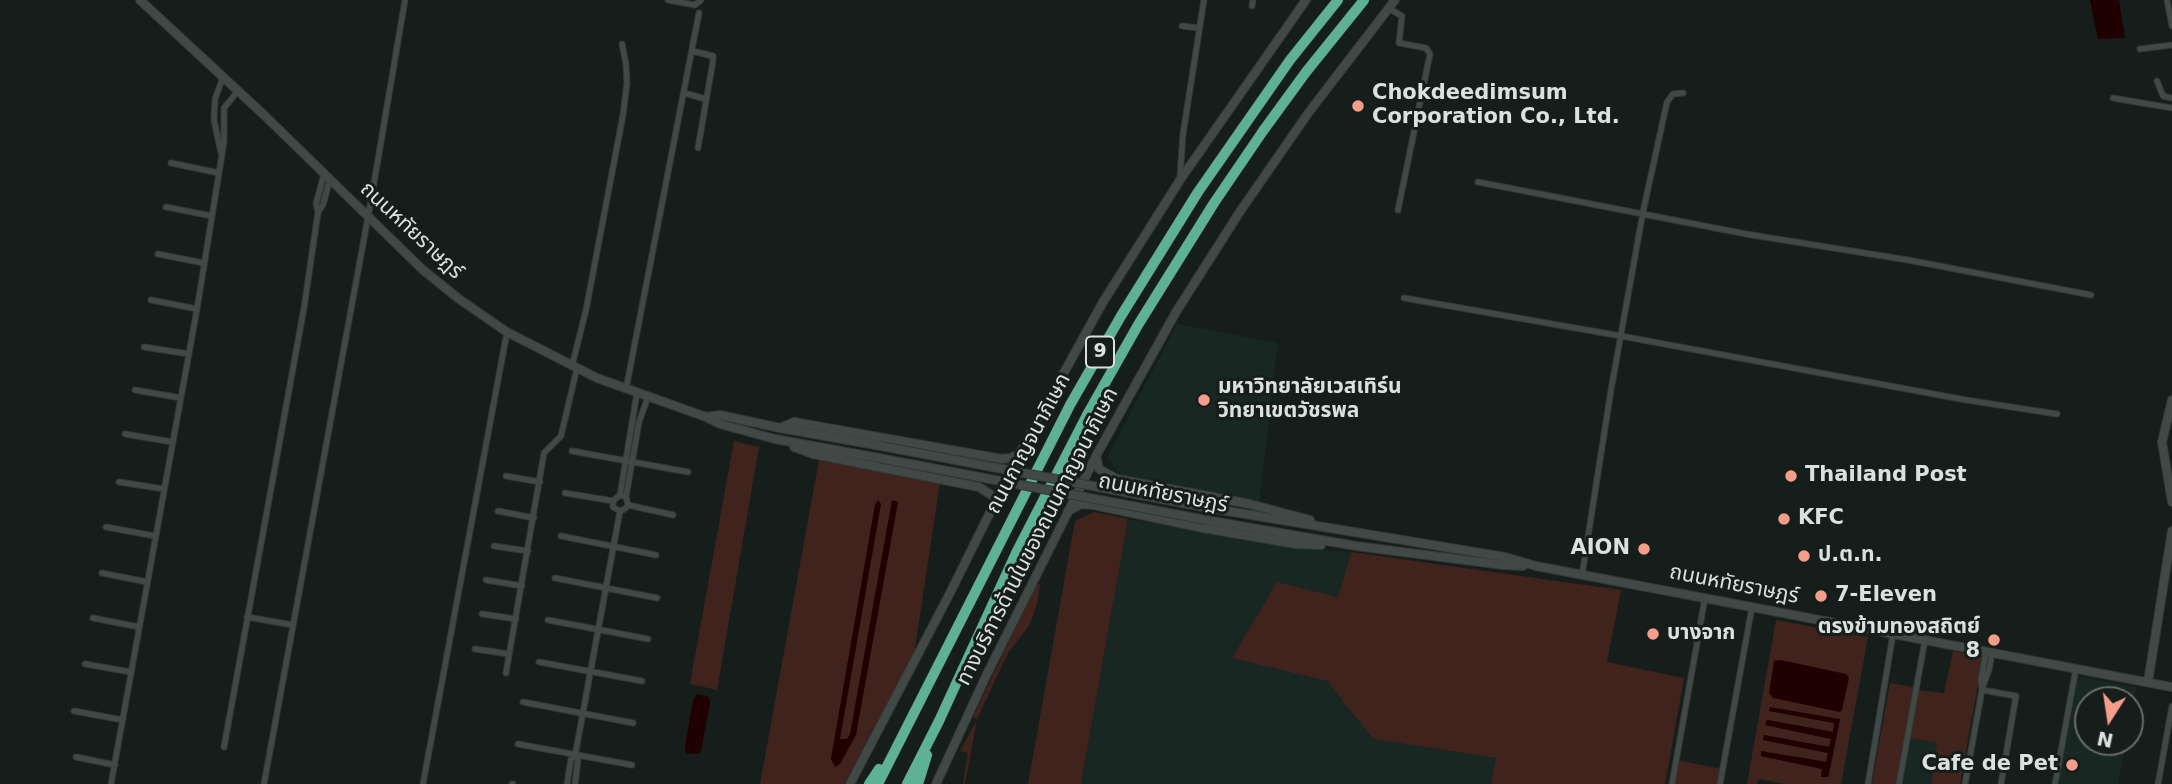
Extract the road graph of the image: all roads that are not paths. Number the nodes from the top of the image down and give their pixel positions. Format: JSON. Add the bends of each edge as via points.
{"nodes":[{"id":1,"x":140,"y":0,"type":"edge"},
{"id":2,"x":405,"y":0,"type":"edge"},
{"id":3,"x":668,"y":0,"type":"edge"},
{"id":4,"x":701,"y":0,"type":"edge"},
{"id":5,"x":1204,"y":0,"type":"edge"},
{"id":6,"x":1306,"y":0,"type":"edge"},
{"id":7,"x":1338,"y":0,"type":"edge"},
{"id":8,"x":1395,"y":0,"type":"edge"},
{"id":9,"x":2167,"y":0,"type":"edge"},
{"id":10,"x":1363,"y":1,"type":"edge"},
{"id":11,"x":1388,"y":8,"type":"junction"},
{"id":12,"x":699,"y":13,"type":"dead end"},
{"id":13,"x":1182,"y":26,"type":"dead end"},
{"id":14,"x":2172,"y":26,"type":"edge"},
{"id":15,"x":1199,"y":29,"type":"junction"},
{"id":16,"x":622,"y":44,"type":"dead end"},
{"id":17,"x":2172,"y":45,"type":"edge"},
{"id":18,"x":2140,"y":49,"type":"dead end"},
{"id":19,"x":692,"y":51,"type":"junction"},
{"id":20,"x":223,"y":77,"type":"junction"},
{"id":21,"x":2157,"y":81,"type":"dead end"},
{"id":22,"x":238,"y":91,"type":"junction"},
{"id":23,"x":684,"y":93,"type":"junction"},
{"id":24,"x":1683,"y":93,"type":"dead end"},
{"id":25,"x":2113,"y":98,"type":"dead end"},
{"id":26,"x":2172,"y":98,"type":"edge"},
{"id":27,"x":215,"y":99,"type":"junction"},
{"id":28,"x":706,"y":99,"type":"junction"},
{"id":29,"x":224,"y":108,"type":"junction"},
{"id":30,"x":2172,"y":108,"type":"edge"},
{"id":31,"x":698,"y":148,"type":"dead end"},
{"id":32,"x":221,"y":153,"type":"junction"},
{"id":33,"x":171,"y":163,"type":"dead end"},
{"id":34,"x":219,"y":173,"type":"junction"},
{"id":35,"x":327,"y":176,"type":"junction"},
{"id":36,"x":1180,"y":180,"type":"junction"},
{"id":37,"x":1478,"y":182,"type":"dead end"},
{"id":38,"x":166,"y":207,"type":"dead end"},
{"id":39,"x":1398,"y":210,"type":"dead end"},
{"id":40,"x":1643,"y":212,"type":"junction"},
{"id":41,"x":368,"y":215,"type":"junction"},
{"id":42,"x":212,"y":216,"type":"junction"},
{"id":43,"x":158,"y":254,"type":"dead end"},
{"id":44,"x":204,"y":263,"type":"junction"},
{"id":45,"x":2091,"y":295,"type":"dead end"},
{"id":46,"x":1404,"y":298,"type":"dead end"},
{"id":47,"x":150,"y":300,"type":"dead end"},
{"id":48,"x":197,"y":309,"type":"junction"},
{"id":49,"x":507,"y":332,"type":"junction"},
{"id":50,"x":1621,"y":336,"type":"junction"},
{"id":51,"x":144,"y":347,"type":"dead end"},
{"id":52,"x":189,"y":354,"type":"junction"},
{"id":53,"x":575,"y":367,"type":"junction"},
{"id":54,"x":626,"y":389,"type":"junction"},
{"id":55,"x":135,"y":390,"type":"dead end"},
{"id":56,"x":637,"y":393,"type":"junction"},
{"id":57,"x":648,"y":397,"type":"junction"},
{"id":58,"x":181,"y":398,"type":"junction"},
{"id":59,"x":2172,"y":400,"type":"edge"},
{"id":60,"x":2057,"y":414,"type":"dead end"},
{"id":61,"x":706,"y":417,"type":"junction"},
{"id":62,"x":632,"y":420,"type":"junction"},
{"id":63,"x":639,"y":422,"type":"junction"},
{"id":64,"x":780,"y":428,"type":"junction"},
{"id":65,"x":125,"y":434,"type":"dead end"},
{"id":66,"x":775,"y":439,"type":"junction"},
{"id":67,"x":172,"y":442,"type":"junction"},
{"id":68,"x":572,"y":451,"type":"dead end"},
{"id":69,"x":974,"y":454,"type":"junction"},
{"id":70,"x":1019,"y":454,"type":"junction"},
{"id":71,"x":1096,"y":456,"type":"junction"},
{"id":72,"x":629,"y":462,"type":"junction"},
{"id":73,"x":688,"y":472,"type":"dead end"},
{"id":74,"x":506,"y":476,"type":"dead end"},
{"id":75,"x":119,"y":482,"type":"dead end"},
{"id":76,"x":540,"y":482,"type":"junction"},
{"id":77,"x":967,"y":484,"type":"junction"},
{"id":78,"x":164,"y":489,"type":"junction"},
{"id":79,"x":565,"y":493,"type":"dead end"},
{"id":80,"x":623,"y":496,"type":"junction"},
{"id":81,"x":996,"y":498,"type":"junction"},
{"id":82,"x":613,"y":501,"type":"junction"},
{"id":83,"x":2172,"y":502,"type":"edge"},
{"id":84,"x":628,"y":505,"type":"junction"},
{"id":85,"x":498,"y":511,"type":"dead end"},
{"id":86,"x":620,"y":511,"type":"junction"},
{"id":87,"x":1068,"y":511,"type":"junction"},
{"id":88,"x":673,"y":515,"type":"dead end"},
{"id":89,"x":534,"y":518,"type":"junction"},
{"id":90,"x":106,"y":527,"type":"dead end"},
{"id":91,"x":2172,"y":531,"type":"edge"},
{"id":92,"x":1359,"y":533,"type":"junction"},
{"id":93,"x":155,"y":536,"type":"junction"},
{"id":94,"x":561,"y":536,"type":"dead end"},
{"id":95,"x":494,"y":546,"type":"dead end"},
{"id":96,"x":1356,"y":546,"type":"junction"},
{"id":97,"x":613,"y":547,"type":"junction"},
{"id":98,"x":528,"y":551,"type":"junction"},
{"id":99,"x":656,"y":555,"type":"dead end"},
{"id":100,"x":1536,"y":566,"type":"junction"},
{"id":101,"x":102,"y":573,"type":"dead end"},
{"id":102,"x":1582,"y":575,"type":"junction"},
{"id":103,"x":555,"y":578,"type":"dead end"},
{"id":104,"x":486,"y":580,"type":"dead end"},
{"id":105,"x":147,"y":582,"type":"junction"},
{"id":106,"x":522,"y":586,"type":"junction"},
{"id":107,"x":606,"y":588,"type":"junction"},
{"id":108,"x":657,"y":598,"type":"dead end"},
{"id":109,"x":1705,"y":598,"type":"junction"},
{"id":110,"x":1752,"y":607,"type":"junction"},
{"id":111,"x":482,"y":614,"type":"dead end"},
{"id":112,"x":247,"y":617,"type":"junction"},
{"id":113,"x":93,"y":618,"type":"dead end"},
{"id":114,"x":516,"y":620,"type":"junction"},
{"id":115,"x":548,"y":620,"type":"dead end"},
{"id":116,"x":293,"y":625,"type":"junction"},
{"id":117,"x":139,"y":627,"type":"junction"},
{"id":118,"x":598,"y":630,"type":"junction"},
{"id":119,"x":1893,"y":634,"type":"junction"},
{"id":120,"x":648,"y":639,"type":"dead end"},
{"id":121,"x":1925,"y":640,"type":"junction"},
{"id":122,"x":475,"y":649,"type":"dead end"},
{"id":123,"x":1989,"y":652,"type":"junction"},
{"id":124,"x":509,"y":654,"type":"junction"},
{"id":125,"x":539,"y":662,"type":"dead end"},
{"id":126,"x":85,"y":664,"type":"dead end"},
{"id":127,"x":2076,"y":668,"type":"junction"},
{"id":128,"x":591,"y":671,"type":"junction"},
{"id":129,"x":131,"y":672,"type":"junction"},
{"id":130,"x":506,"y":673,"type":"dead end"},
{"id":131,"x":642,"y":681,"type":"dead end"},
{"id":132,"x":2148,"y":682,"type":"junction"},
{"id":133,"x":2172,"y":687,"type":"edge"},
{"id":134,"x":1982,"y":688,"type":"junction"},
{"id":135,"x":523,"y":702,"type":"dead end"},
{"id":136,"x":2172,"y":706,"type":"edge"},
{"id":137,"x":74,"y":711,"type":"dead end"},
{"id":138,"x":583,"y":713,"type":"junction"},
{"id":139,"x":123,"y":720,"type":"junction"},
{"id":140,"x":939,"y":722,"type":"junction"},
{"id":141,"x":633,"y":723,"type":"dead end"},
{"id":142,"x":904,"y":730,"type":"junction"},
{"id":143,"x":518,"y":744,"type":"dead end"},
{"id":144,"x":224,"y":747,"type":"dead end"},
{"id":145,"x":576,"y":755,"type":"junction"},
{"id":146,"x":76,"y":757,"type":"dead end"},
{"id":147,"x":115,"y":765,"type":"junction"},
{"id":148,"x":632,"y":765,"type":"dead end"},
{"id":149,"x":111,"y":784,"type":"edge"},
{"id":150,"x":264,"y":784,"type":"edge"},
{"id":151,"x":423,"y":784,"type":"edge"},
{"id":152,"x":567,"y":784,"type":"edge"},
{"id":153,"x":575,"y":784,"type":"edge"},
{"id":154,"x":850,"y":784,"type":"edge"},
{"id":155,"x":869,"y":784,"type":"edge"},
{"id":156,"x":878,"y":784,"type":"edge"},
{"id":157,"x":907,"y":784,"type":"edge"},
{"id":158,"x":918,"y":784,"type":"edge"},
{"id":159,"x":936,"y":784,"type":"edge"},
{"id":160,"x":1672,"y":784,"type":"edge"},
{"id":161,"x":1720,"y":784,"type":"edge"},
{"id":162,"x":1868,"y":784,"type":"edge"},
{"id":163,"x":1899,"y":784,"type":"edge"},
{"id":164,"x":1965,"y":784,"type":"edge"},
{"id":165,"x":2001,"y":784,"type":"edge"},
{"id":166,"x":2055,"y":784,"type":"edge"},
{"id":167,"x":2158,"y":784,"type":"edge"}],
"edges":[{"from":1,"to":20,"type":"main road","name":"ถนนหทัยราษฎร์"},
{"from":2,"to":41,"type":"street"},
{"from":3,"to":4,"type":"street","via":[[695,5]]},
{"from":5,"to":15,"type":"street"},
{"from":6,"to":36,"type":"main road"},
{"from":7,"to":142,"type":"highway","name":"ถนนกาญจนาภิเษก","number":"9","via":[[1198,192],[1121,316],[1070,405]]},
{"from":8,"to":11,"type":"main road","name":"ทางบริการด้านในของถนนกาญจนาภิเษก"},
{"from":9,"to":14,"type":"street"},
{"from":10,"to":140,"type":"highway","name":"ถนนกาญจนาภิเษก","number":"9","via":[[1263,131],[1138,325],[1017,551]]},
{"from":11,"to":39,"type":"street","via":[[1402,16],[1399,43],[1426,48],[1430,54]]},
{"from":11,"to":71,"type":"main road","name":"ทางบริการด้านในของถนนกาญจนาภิเษก","via":[[1241,210],[1176,312]]},
{"from":12,"to":19,"type":"street"},
{"from":13,"to":15,"type":"street"},
{"from":15,"to":36,"type":"street"},
{"from":16,"to":53,"type":"street","via":[[627,83]]},
{"from":17,"to":18,"type":"street"},
{"from":19,"to":23,"type":"street"},
{"from":19,"to":28,"type":"street","via":[[713,56]]},
{"from":20,"to":22,"type":"main road","name":"ถนนหทัยราษฎร์"},
{"from":20,"to":27,"type":"street"},
{"from":21,"to":26,"type":"street","via":[[2160,93]]},
{"from":22,"to":29,"type":"street"},
{"from":22,"to":35,"type":"main road","name":"ถนนหทัยราษฎร์"},
{"from":23,"to":28,"type":"street"},
{"from":23,"to":54,"type":"street"},
{"from":24,"to":40,"type":"street","via":[[1669,96]]},
{"from":25,"to":30,"type":"street"},
{"from":27,"to":29,"type":"street"},
{"from":27,"to":32,"type":"street"},
{"from":28,"to":31,"type":"street"},
{"from":29,"to":32,"type":"street"},
{"from":32,"to":34,"type":"street"},
{"from":33,"to":34,"type":"street"},
{"from":34,"to":42,"type":"street"},
{"from":35,"to":41,"type":"main road","name":"ถนนหทัยราษฎร์"},
{"from":35,"to":112,"type":"street"},
{"from":36,"to":70,"type":"main road","via":[[1102,302]]},
{"from":37,"to":40,"type":"street"},
{"from":38,"to":42,"type":"street"},
{"from":40,"to":45,"type":"street"},
{"from":40,"to":50,"type":"street"},
{"from":41,"to":49,"type":"main road","name":"ถนนหทัยราษฎร์","via":[[439,284]]},
{"from":41,"to":116,"type":"street"},
{"from":42,"to":44,"type":"street"},
{"from":43,"to":44,"type":"street"},
{"from":44,"to":48,"type":"street"},
{"from":46,"to":50,"type":"street"},
{"from":47,"to":48,"type":"street"},
{"from":48,"to":52,"type":"street"},
{"from":49,"to":53,"type":"main road","name":"ถนนหทัยราษฎร์"},
{"from":49,"to":151,"type":"street"},
{"from":50,"to":60,"type":"street"},
{"from":50,"to":102,"type":"street"},
{"from":51,"to":52,"type":"street"},
{"from":52,"to":58,"type":"street"},
{"from":53,"to":54,"type":"main road","name":"ถนนหทัยราษฎร์"},
{"from":53,"to":76,"type":"street","via":[[561,436],[544,453]]},
{"from":54,"to":56,"type":"main road","name":"ถนนหทัยราษฎร์"},
{"from":55,"to":58,"type":"street"},
{"from":56,"to":57,"type":"main road","name":"ถนนหทัยราษฎร์"},
{"from":56,"to":62,"type":"street"},
{"from":57,"to":61,"type":"main road","name":"ถนนหทัยราษฎร์"},
{"from":57,"to":63,"type":"street"},
{"from":58,"to":67,"type":"street"},
{"from":59,"to":83,"type":"main road","via":[[2162,442]]},
{"from":61,"to":64,"type":"main road","name":"ถนนหทัยราษฎร์","via":[[720,415]]},
{"from":61,"to":66,"type":"main road","name":"ถนนหทัยราษฎร์"},
{"from":62,"to":63,"type":"street"},
{"from":62,"to":72,"type":"street"},
{"from":63,"to":72,"type":"street"},
{"from":64,"to":69,"type":"main road","via":[[794,422]]},
{"from":64,"to":92,"type":"main road","name":"ถนนหทัยราษฎร์","bridge":true},
{"from":65,"to":67,"type":"street"},
{"from":66,"to":77,"type":"main road","via":[[813,454]]},
{"from":66,"to":96,"type":"main road","name":"ถนนหทัยราษฎร์","bridge":true},
{"from":67,"to":78,"type":"street"},
{"from":68,"to":72,"type":"street"},
{"from":69,"to":70,"type":"main road","via":[[1002,459]]},
{"from":69,"to":77,"type":"main road","via":[[979,468]]},
{"from":70,"to":81,"type":"main road"},
{"from":71,"to":87,"type":"main road","name":"ทางบริการด้านในของถนนกาญจนาภิเษก"},
{"from":71,"to":92,"type":"main road","via":[[1099,469],[1117,479],[1250,503]]},
{"from":72,"to":73,"type":"street"},
{"from":72,"to":80,"type":"street"},
{"from":74,"to":76,"type":"street"},
{"from":75,"to":78,"type":"street"},
{"from":76,"to":89,"type":"street"},
{"from":77,"to":81,"type":"main road"},
{"from":78,"to":93,"type":"street"},
{"from":79,"to":82,"type":"street"},
{"from":80,"to":82,"type":"street"},
{"from":80,"to":84,"type":"street"},
{"from":81,"to":154,"type":"main road"},
{"from":82,"to":86,"type":"street"},
{"from":84,"to":86,"type":"street"},
{"from":84,"to":88,"type":"street"},
{"from":85,"to":89,"type":"street"},
{"from":86,"to":97,"type":"street"},
{"from":87,"to":96,"type":"main road","via":[[1081,504],[1094,505],[1296,544]]},
{"from":87,"to":159,"type":"main road","name":"ทางบริการด้านในของถนนกาญจนาภิเษก"},
{"from":89,"to":98,"type":"street"},
{"from":90,"to":93,"type":"street"},
{"from":91,"to":132,"type":"main road"},
{"from":92,"to":100,"type":"main road","name":"ถนนหทัยราษฎร์"},
{"from":93,"to":105,"type":"street"},
{"from":94,"to":97,"type":"street"},
{"from":95,"to":98,"type":"street"},
{"from":96,"to":100,"type":"main road","name":"ถนนหทัยราษฎร์"},
{"from":97,"to":99,"type":"street"},
{"from":97,"to":107,"type":"street"},
{"from":98,"to":106,"type":"street"},
{"from":100,"to":102,"type":"main road","name":"ถนนหทัยราษฎร์"},
{"from":101,"to":105,"type":"street"},
{"from":102,"to":109,"type":"main road","name":"ถนนหทัยราษฎร์"},
{"from":103,"to":107,"type":"street"},
{"from":104,"to":106,"type":"street"},
{"from":105,"to":117,"type":"street"},
{"from":106,"to":114,"type":"street"},
{"from":107,"to":108,"type":"street"},
{"from":107,"to":118,"type":"street"},
{"from":109,"to":110,"type":"main road","name":"ถนนหทัยราษฎร์"},
{"from":109,"to":160,"type":"street"},
{"from":110,"to":119,"type":"main road","name":"ถนนหทัยราษฎร์"},
{"from":110,"to":161,"type":"street"},
{"from":111,"to":114,"type":"street"},
{"from":112,"to":116,"type":"street"},
{"from":112,"to":144,"type":"street"},
{"from":113,"to":117,"type":"street"},
{"from":114,"to":124,"type":"street"},
{"from":115,"to":118,"type":"street"},
{"from":116,"to":150,"type":"street"},
{"from":117,"to":129,"type":"street"},
{"from":118,"to":120,"type":"street"},
{"from":118,"to":128,"type":"street"},
{"from":119,"to":121,"type":"main road","name":"ถนนหทัยราษฎร์"},
{"from":119,"to":162,"type":"street"},
{"from":121,"to":123,"type":"main road","name":"ถนนหทัยราษฎร์"},
{"from":121,"to":163,"type":"street"},
{"from":122,"to":124,"type":"street"},
{"from":123,"to":127,"type":"main road","name":"ถนนหทัยราษฎร์"},
{"from":123,"to":134,"type":"street"},
{"from":124,"to":130,"type":"street"},
{"from":125,"to":128,"type":"street"},
{"from":126,"to":129,"type":"street"},
{"from":127,"to":132,"type":"main road","name":"ถนนหทัยราษฎร์"},
{"from":127,"to":166,"type":"street"},
{"from":128,"to":131,"type":"street"},
{"from":128,"to":138,"type":"street"},
{"from":129,"to":139,"type":"street"},
{"from":132,"to":133,"type":"main road","name":"ถนนหทัยราษฎร์"},
{"from":134,"to":164,"type":"street"},
{"from":134,"to":165,"type":"street","via":[[2016,696]]},
{"from":135,"to":138,"type":"street"},
{"from":136,"to":167,"type":"street"},
{"from":137,"to":139,"type":"street"},
{"from":138,"to":141,"type":"street"},
{"from":138,"to":145,"type":"street"},
{"from":139,"to":147,"type":"street"},
{"from":140,"to":157,"type":"highway","name":"ถนนกาญจนาภิเษก","number":"9"},
{"from":140,"to":158,"type":"highway"},
{"from":142,"to":155,"type":"highway"},
{"from":142,"to":156,"type":"highway","name":"ถนนกาญจนาภิเษก","number":"9"},
{"from":143,"to":145,"type":"street"},
{"from":145,"to":148,"type":"street"},
{"from":145,"to":152,"type":"street","via":[[571,758]]},
{"from":145,"to":153,"type":"street"},
{"from":146,"to":147,"type":"street"},
{"from":147,"to":149,"type":"street"}]}
